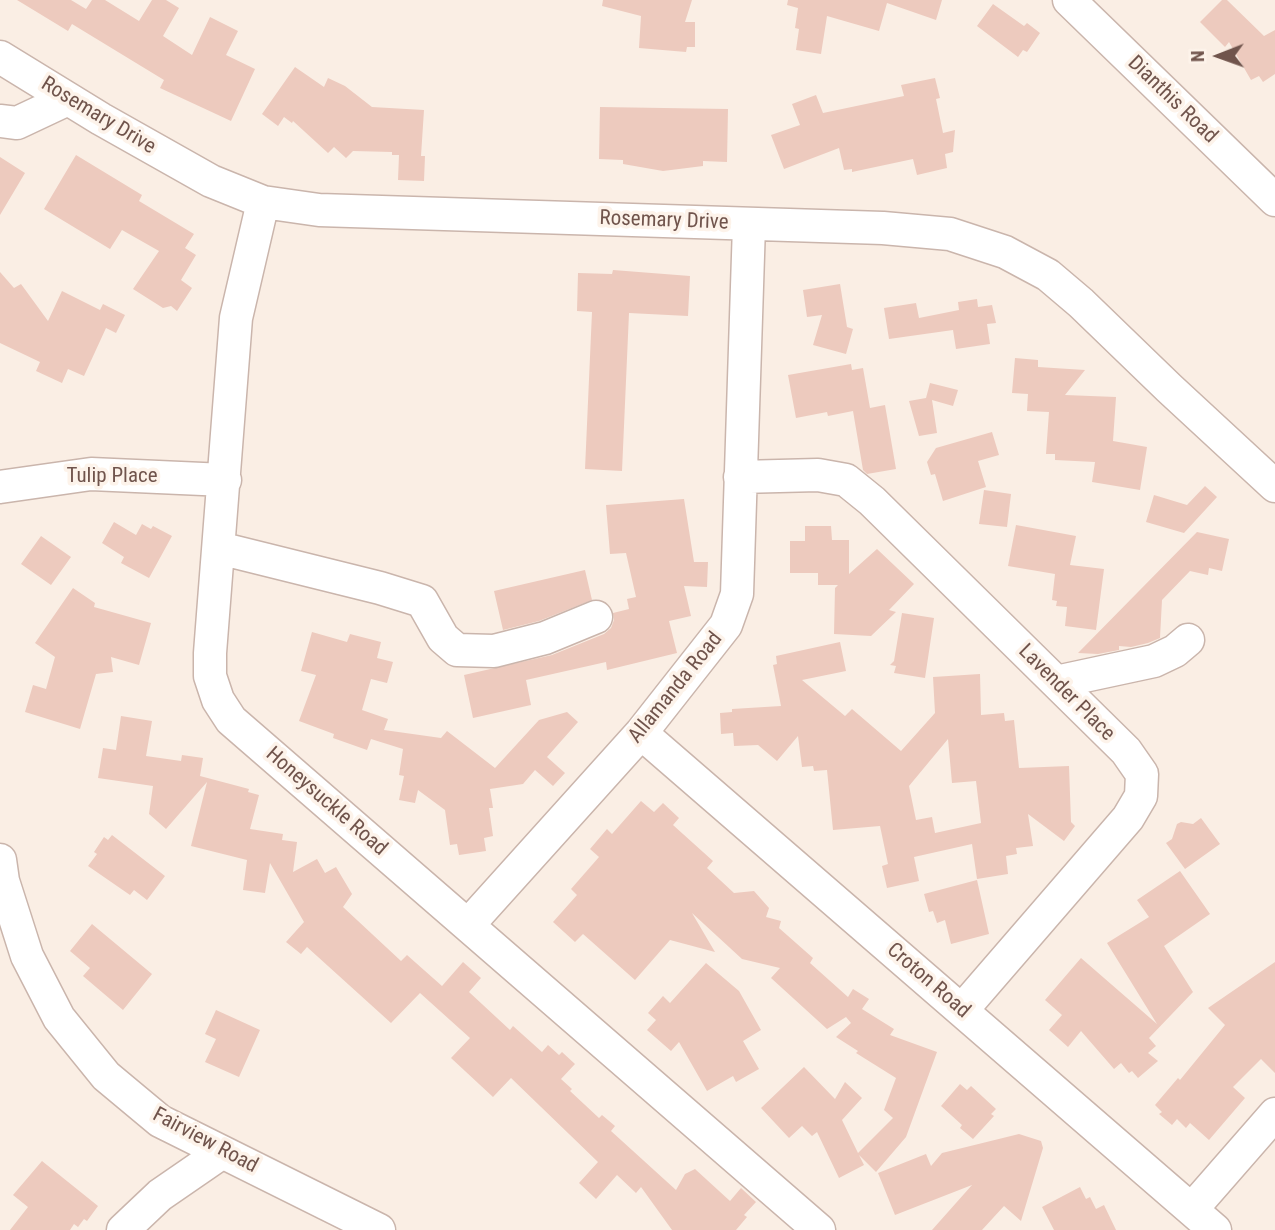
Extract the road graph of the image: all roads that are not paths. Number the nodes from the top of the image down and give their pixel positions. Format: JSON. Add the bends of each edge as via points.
{"nodes":[{"id":1,"x":1069,"y":0,"type":"edge"},
{"id":2,"x":0,"y":57,"type":"edge"},
{"id":3,"x":68,"y":99,"type":"junction"},
{"id":4,"x":0,"y":121,"type":"edge"},
{"id":5,"x":1275,"y":200,"type":"edge"},
{"id":6,"x":264,"y":202,"type":"junction"},
{"id":7,"x":749,"y":225,"type":"junction"},
{"id":8,"x":740,"y":477,"type":"junction"},
{"id":9,"x":225,"y":480,"type":"junction"},
{"id":10,"x":1275,"y":486,"type":"edge"},
{"id":11,"x":0,"y":487,"type":"edge"},
{"id":12,"x":219,"y":548,"type":"junction"},
{"id":13,"x":596,"y":617,"type":"dead end"},
{"id":14,"x":1188,"y":640,"type":"dead end"},
{"id":15,"x":1056,"y":682,"type":"junction"},
{"id":16,"x":640,"y":733,"type":"junction"},
{"id":17,"x":0,"y":860,"type":"edge"},
{"id":18,"x":469,"y":924,"type":"junction"},
{"id":19,"x":962,"y":1010,"type":"junction"},
{"id":20,"x":1275,"y":1114,"type":"edge"},
{"id":21,"x":221,"y":1153,"type":"junction"},
{"id":22,"x":1192,"y":1209,"type":"junction"},
{"id":23,"x":124,"y":1230,"type":"edge"},
{"id":24,"x":379,"y":1230,"type":"edge"},
{"id":25,"x":819,"y":1230,"type":"edge"},
{"id":26,"x":1215,"y":1230,"type":"edge"}],
"edges":[{"from":1,"to":5,"type":"street","name":"Dianthis Road"},
{"from":2,"to":3,"type":"street","name":"Rosemary Drive"},
{"from":3,"to":4,"type":"street","via":[[18,123]]},
{"from":3,"to":6,"type":"street","name":"Rosemary Drive","via":[[211,181]]},
{"from":6,"to":7,"type":"street","name":"Rosemary Drive","via":[[319,210]]},
{"from":6,"to":9,"type":"street","name":"Honeysuckle Road","via":[[236,318]]},
{"from":7,"to":8,"type":"street","name":"Allamanda Road"},
{"from":7,"to":10,"type":"street","name":"Rosemary Drive","via":[[950,234],[1005,252],[1048,275],[1081,303]]},
{"from":8,"to":15,"type":"street","name":"Lavender Place","via":[[818,475],[846,480]]},
{"from":8,"to":16,"type":"street","name":"Allamanda Road","via":[[737,594],[726,625]]},
{"from":9,"to":11,"type":"street","name":"Tulip Place","via":[[91,474]]},
{"from":9,"to":12,"type":"street","name":"Honeysuckle Road"},
{"from":12,"to":13,"type":"street","via":[[422,601],[443,638],[457,650],[494,650],[545,638]]},
{"from":12,"to":18,"type":"street","name":"Honeysuckle Road","via":[[210,676],[231,720]]},
{"from":14,"to":15,"type":"street","via":[[1175,652],[1154,660]]},
{"from":15,"to":19,"type":"street","name":"Lavender Place","via":[[1126,751],[1142,774],[1141,796],[1128,818]]},
{"from":16,"to":18,"type":"street","name":"Allamanda Road"},
{"from":16,"to":19,"type":"street","name":"Croton Road"},
{"from":17,"to":21,"type":"street","name":"Fairview Road","via":[[27,956],[59,1018],[106,1076],[160,1121]]},
{"from":18,"to":25,"type":"street","name":"Honeysuckle Road"},
{"from":19,"to":22,"type":"street","name":"Croton Road"},
{"from":20,"to":22,"type":"street"},
{"from":21,"to":23,"type":"street","via":[[160,1195]]},
{"from":21,"to":24,"type":"street","name":"Fairview Road"},
{"from":22,"to":26,"type":"street","name":"Croton Road"}]}
